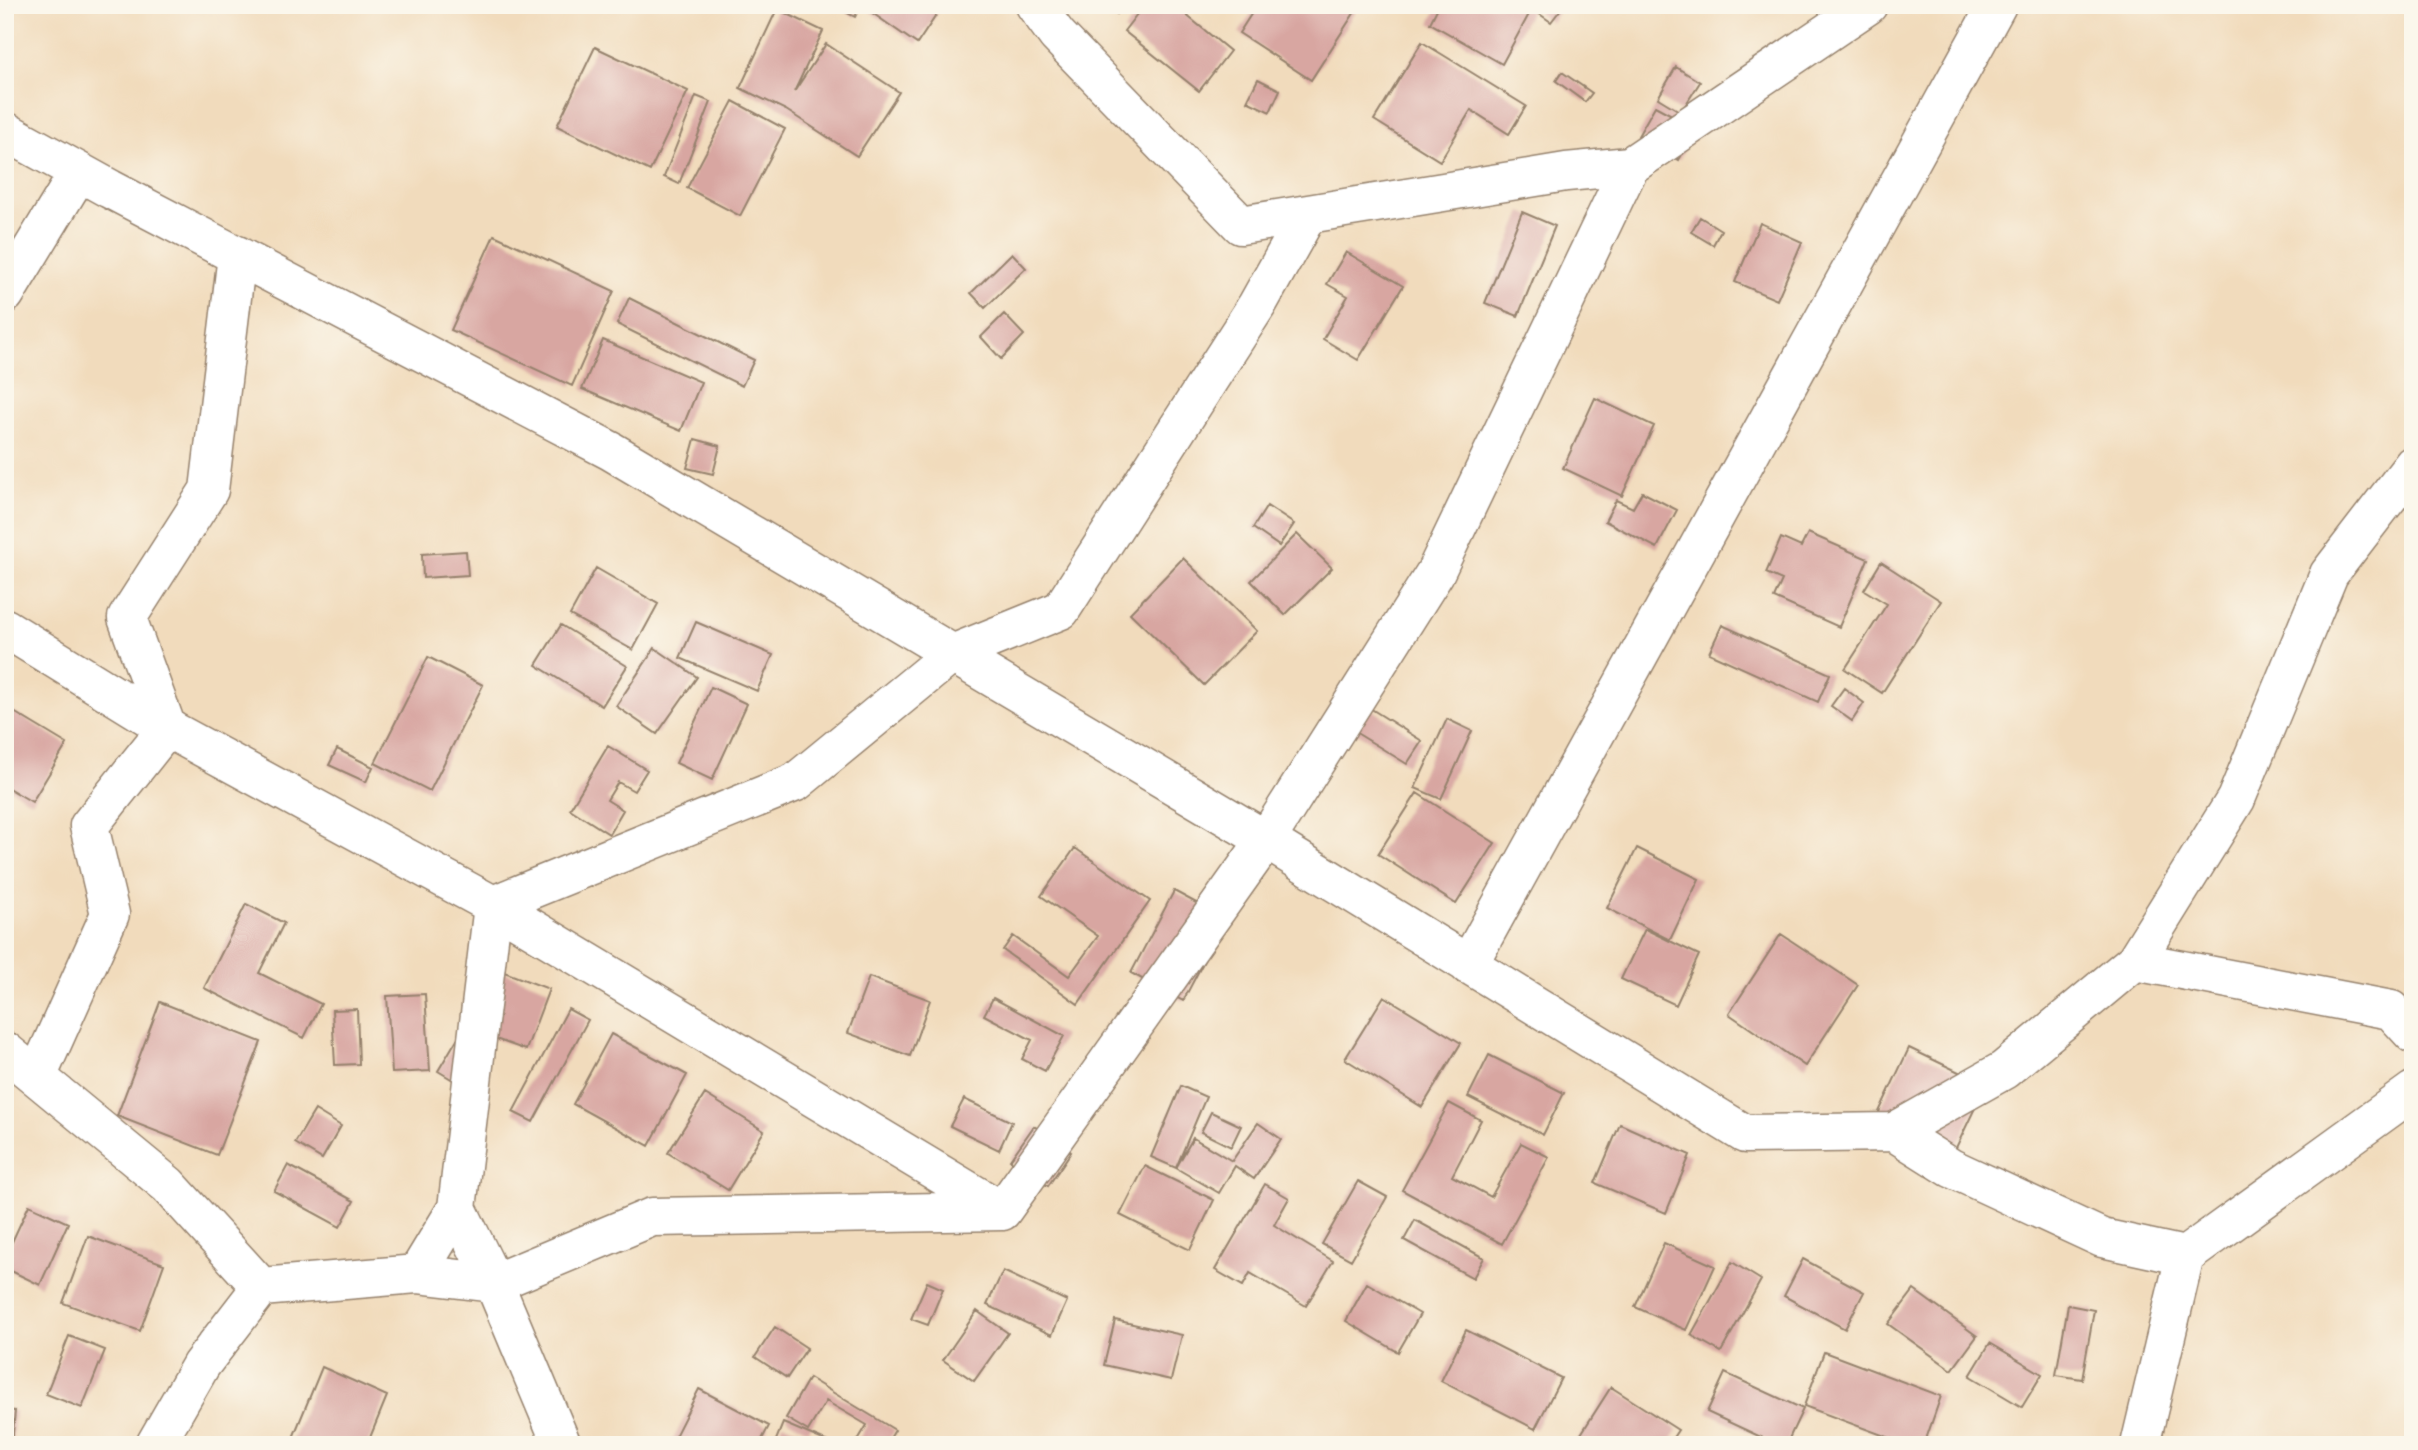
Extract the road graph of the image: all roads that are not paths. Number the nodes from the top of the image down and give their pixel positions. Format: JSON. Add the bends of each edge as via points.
{"nodes":[{"id":1,"x":1035,"y":5,"type":"edge"},
{"id":2,"x":1868,"y":5,"type":"edge"},
{"id":3,"x":1997,"y":5,"type":"edge"},
{"id":4,"x":5,"y":131,"type":"edge"},
{"id":5,"x":1630,"y":166,"type":"junction"},
{"id":6,"x":79,"y":172,"type":"junction"},
{"id":7,"x":1308,"y":215,"type":"junction"},
{"id":8,"x":237,"y":255,"type":"junction"},
{"id":9,"x":5,"y":294,"type":"edge"},
{"id":10,"x":2413,"y":465,"type":"edge"},
{"id":11,"x":5,"y":628,"type":"edge"},
{"id":12,"x":952,"y":654,"type":"junction"},
{"id":13,"x":167,"y":728,"type":"junction"},
{"id":14,"x":1266,"y":840,"type":"junction"},
{"id":15,"x":493,"y":905,"type":"junction"},
{"id":16,"x":2135,"y":961,"type":"junction"},
{"id":17,"x":1468,"y":965,"type":"junction"},
{"id":18,"x":2413,"y":1034,"type":"edge"},
{"id":19,"x":5,"y":1051,"type":"edge"},
{"id":20,"x":37,"y":1077,"type":"junction"},
{"id":21,"x":2413,"y":1091,"type":"edge"},
{"id":22,"x":1894,"y":1132,"type":"junction"},
{"id":23,"x":457,"y":1208,"type":"junction"},
{"id":24,"x":1002,"y":1211,"type":"junction"},
{"id":25,"x":2185,"y":1256,"type":"junction"},
{"id":26,"x":416,"y":1274,"type":"junction"},
{"id":27,"x":494,"y":1283,"type":"junction"},
{"id":28,"x":261,"y":1287,"type":"junction"},
{"id":29,"x":155,"y":1445,"type":"edge"},
{"id":30,"x":562,"y":1445,"type":"edge"},
{"id":31,"x":2140,"y":1445,"type":"edge"}],
"edges":[{"from":1,"to":7,"type":"street","via":[[1057,35],[1241,225]]},
{"from":2,"to":5,"type":"street"},
{"from":3,"to":17,"type":"street"},
{"from":4,"to":6,"type":"street"},
{"from":5,"to":7,"type":"street","via":[[1566,172]]},
{"from":5,"to":14,"type":"street","via":[[1434,573]]},
{"from":6,"to":8,"type":"street"},
{"from":6,"to":9,"type":"street"},
{"from":7,"to":12,"type":"street","via":[[1257,305],[1061,610]]},
{"from":8,"to":12,"type":"street","via":[[611,451]]},
{"from":8,"to":13,"type":"street","via":[[209,490],[127,618]]},
{"from":10,"to":16,"type":"street","via":[[2329,574],[2236,799]]},
{"from":11,"to":13,"type":"street"},
{"from":12,"to":14,"type":"street"},
{"from":12,"to":15,"type":"street","via":[[796,782]]},
{"from":13,"to":15,"type":"street"},
{"from":13,"to":20,"type":"street","via":[[89,826],[110,914]]},
{"from":14,"to":17,"type":"street"},
{"from":14,"to":24,"type":"street"},
{"from":15,"to":23,"type":"street"},
{"from":15,"to":24,"type":"street"},
{"from":16,"to":18,"type":"street","via":[[2391,1010]]},
{"from":16,"to":22,"type":"street","via":[[2004,1070]]},
{"from":17,"to":22,"type":"street","via":[[1745,1134]]},
{"from":19,"to":20,"type":"street"},
{"from":20,"to":28,"type":"street","via":[[168,1185]]},
{"from":21,"to":25,"type":"street"},
{"from":22,"to":25,"type":"street","via":[[1951,1168],[2102,1238]]},
{"from":23,"to":26,"type":"street"},
{"from":23,"to":27,"type":"street"},
{"from":24,"to":27,"type":"street","via":[[652,1217]]},
{"from":25,"to":31,"type":"street"},
{"from":26,"to":27,"type":"street"},
{"from":26,"to":28,"type":"street"},
{"from":27,"to":30,"type":"street"},
{"from":28,"to":29,"type":"street","via":[[201,1365]]}]}
